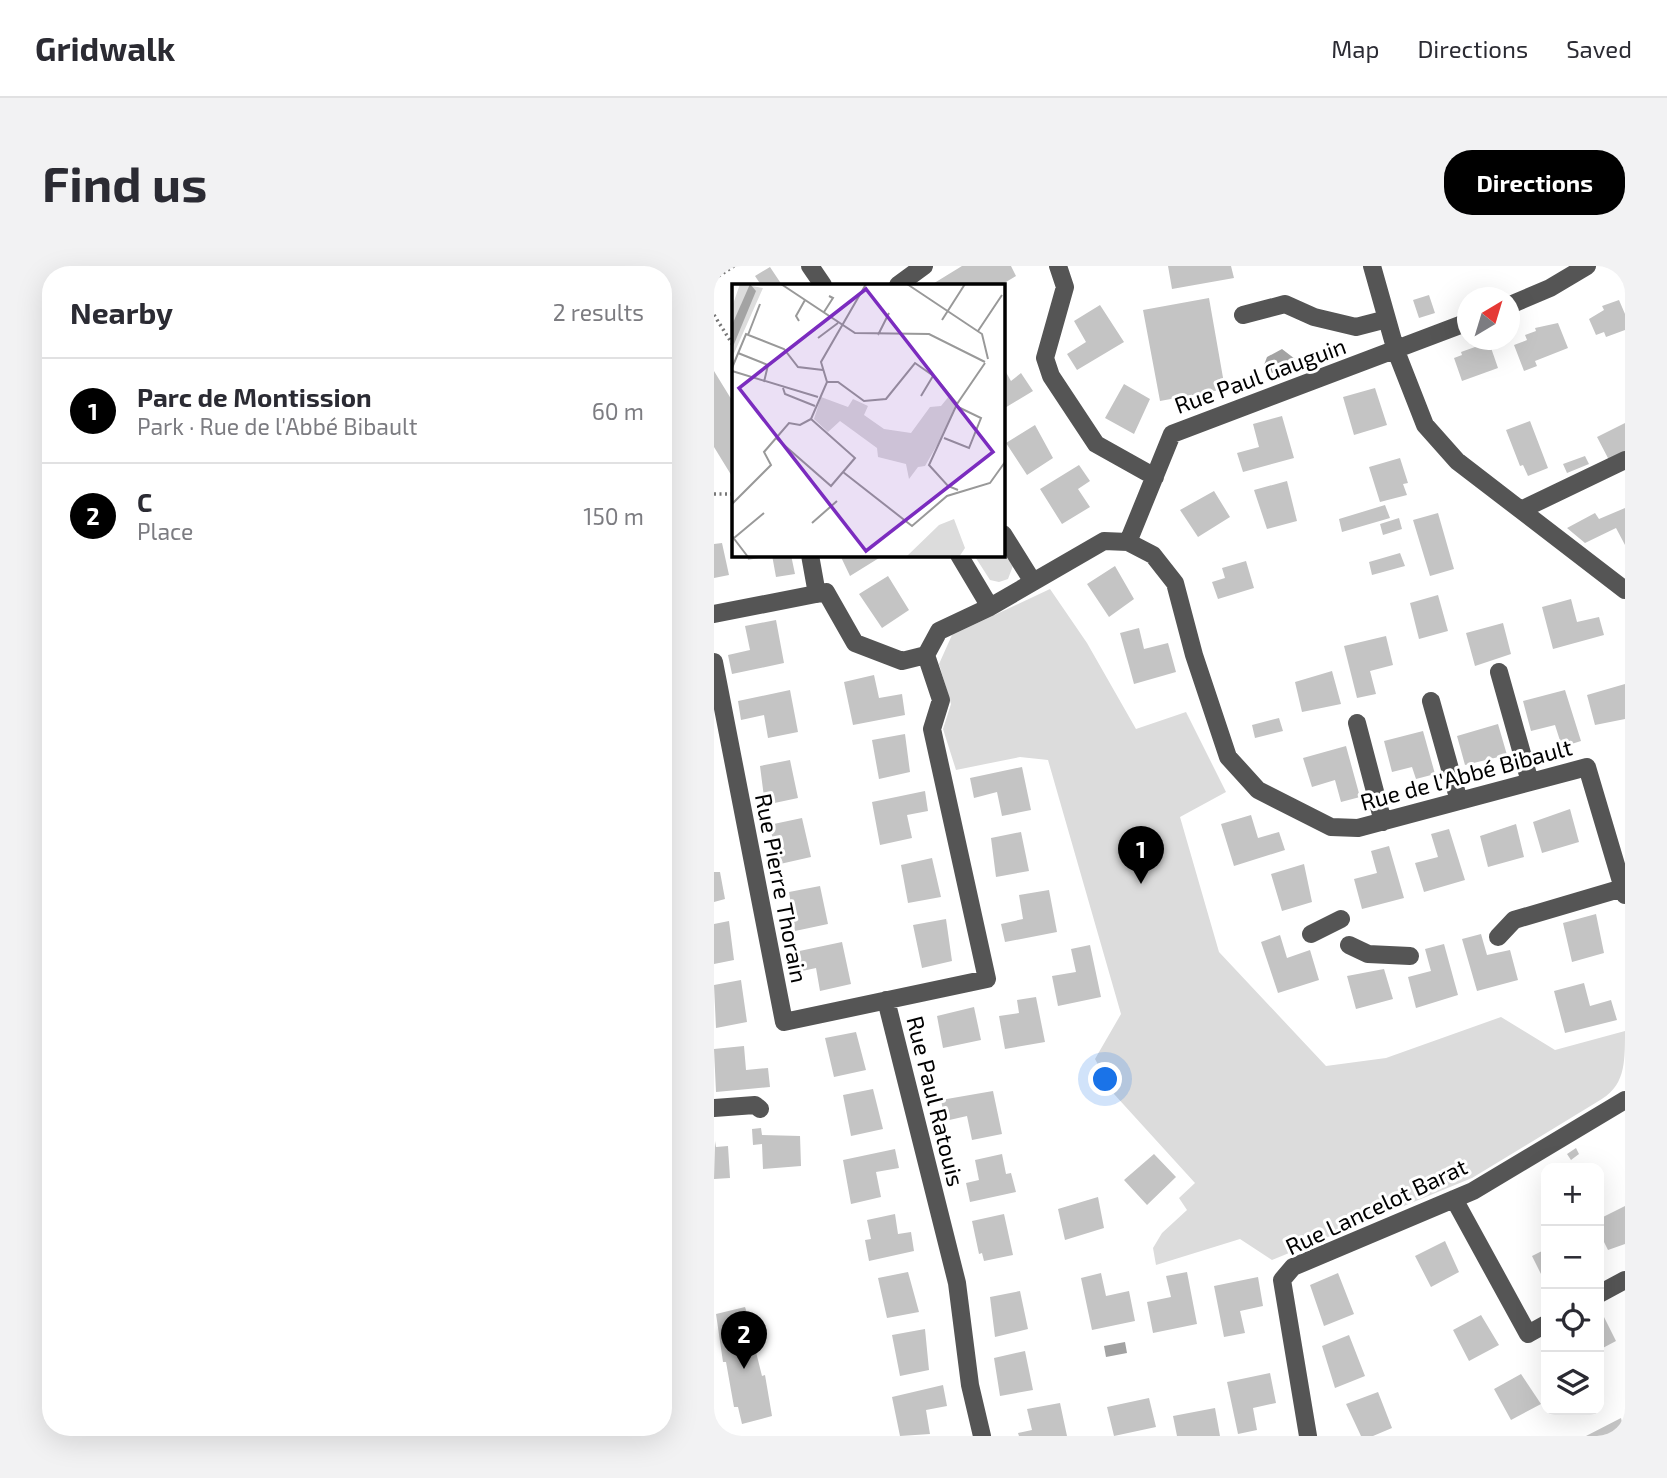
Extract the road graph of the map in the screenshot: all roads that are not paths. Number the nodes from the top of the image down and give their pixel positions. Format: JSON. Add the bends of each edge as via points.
{"nodes":[{"id":1,"x":810,"y":266,"type":"edge"},
{"id":2,"x":924,"y":266,"type":"edge"},
{"id":3,"x":1058,"y":266,"type":"edge"},
{"id":4,"x":1372,"y":266,"type":"edge"},
{"id":5,"x":1587,"y":266,"type":"edge"},
{"id":6,"x":822,"y":284,"type":"edge"},
{"id":7,"x":899,"y":284,"type":"edge"},
{"id":8,"x":1520,"y":301,"type":"edge"},
{"id":9,"x":1243,"y":315,"type":"dead end"},
{"id":10,"x":1387,"y":319,"type":"junction"},
{"id":11,"x":1457,"y":326,"type":"edge"},
{"id":12,"x":1396,"y":351,"type":"junction"},
{"id":13,"x":1625,"y":460,"type":"edge"},
{"id":14,"x":1155,"y":477,"type":"junction"},
{"id":15,"x":1521,"y":510,"type":"junction"},
{"id":16,"x":1004,"y":536,"type":"edge"},
{"id":17,"x":1128,"y":542,"type":"junction"},
{"id":18,"x":810,"y":556,"type":"edge"},
{"id":19,"x":960,"y":556,"type":"edge"},
{"id":20,"x":1033,"y":582,"type":"junction"},
{"id":21,"x":1625,"y":590,"type":"edge"},
{"id":22,"x":817,"y":594,"type":"junction"},
{"id":23,"x":990,"y":607,"type":"junction"},
{"id":24,"x":714,"y":614,"type":"edge"},
{"id":25,"x":926,"y":655,"type":"junction"},
{"id":26,"x":714,"y":662,"type":"edge"},
{"id":27,"x":1499,"y":672,"type":"dead end"},
{"id":28,"x":1431,"y":701,"type":"dead end"},
{"id":29,"x":1357,"y":723,"type":"dead end"},
{"id":30,"x":1530,"y":782,"type":"junction"},
{"id":31,"x":1459,"y":801,"type":"junction"},
{"id":32,"x":1382,"y":822,"type":"junction"},
{"id":33,"x":1624,"y":892,"type":"edge"},
{"id":34,"x":1341,"y":919,"type":"dead end"},
{"id":35,"x":1311,"y":934,"type":"dead end"},
{"id":36,"x":1497,"y":937,"type":"dead end"},
{"id":37,"x":1349,"y":945,"type":"dead end"},
{"id":38,"x":1410,"y":956,"type":"dead end"},
{"id":39,"x":886,"y":1000,"type":"junction"},
{"id":40,"x":1624,"y":1103,"type":"edge"},
{"id":41,"x":714,"y":1108,"type":"edge"},
{"id":42,"x":760,"y":1109,"type":"dead end"},
{"id":43,"x":1454,"y":1199,"type":"junction"},
{"id":44,"x":1625,"y":1280,"type":"edge"},
{"id":45,"x":1604,"y":1291,"type":"edge"},
{"id":46,"x":1541,"y":1327,"type":"edge"},
{"id":47,"x":1305,"y":1435,"type":"edge"},
{"id":48,"x":982,"y":1436,"type":"edge"}],
"edges":[{"from":1,"to":6,"type":"street"},
{"from":2,"to":7,"type":"street"},
{"from":3,"to":14,"type":"street","via":[[1065,287],[1045,358],[1051,376],[1096,444]]},
{"from":4,"to":10,"type":"street"},
{"from":5,"to":8,"type":"street"},
{"from":9,"to":10,"type":"street","via":[[1285,304],[1356,327]]},
{"from":10,"to":12,"type":"street"},
{"from":11,"to":12,"type":"street","name":"Rue Paul Gauguin"},
{"from":12,"to":14,"type":"street","name":"Rue Paul Gauguin","via":[[1172,434]]},
{"from":12,"to":15,"type":"street","via":[[1425,425],[1457,461]]},
{"from":13,"to":15,"type":"street"},
{"from":14,"to":17,"type":"street","name":"Rue Paul Gauguin"},
{"from":15,"to":21,"type":"street"},
{"from":16,"to":20,"type":"street"},
{"from":17,"to":20,"type":"street","via":[[1104,541]]},
{"from":17,"to":32,"type":"street","name":"Rue de l'Abbé Bibault","via":[[1153,555],[1175,583],[1228,757],[1258,790],[1331,827],[1358,828]]},
{"from":18,"to":22,"type":"street"},
{"from":19,"to":23,"type":"street"},
{"from":20,"to":23,"type":"street"},
{"from":22,"to":24,"type":"street"},
{"from":22,"to":25,"type":"street","via":[[826,592],[855,643],[902,661]]},
{"from":23,"to":25,"type":"street","via":[[939,631]]},
{"from":25,"to":39,"type":"street","name":"Rue Paul Ratouis","via":[[941,700],[932,729],[987,979]]},
{"from":26,"to":39,"type":"street","name":"Rue Pierre Thorain","via":[[784,1022]]},
{"from":27,"to":30,"type":"street"},
{"from":28,"to":31,"type":"street"},
{"from":29,"to":32,"type":"street"},
{"from":30,"to":31,"type":"street","name":"Rue de l'Abbé Bibault"},
{"from":30,"to":33,"type":"street","name":"Rue de l'Abbé Bibault","via":[[1587,767]]},
{"from":31,"to":32,"type":"street","name":"Rue de l'Abbé Bibault"},
{"from":33,"to":36,"type":"street","via":[[1514,920]]},
{"from":34,"to":35,"type":"street"},
{"from":37,"to":38,"type":"street","via":[[1368,954]]},
{"from":39,"to":48,"type":"street","name":"Rue Paul Ratouis","via":[[957,1283],[970,1385]]},
{"from":40,"to":43,"type":"street","name":"Rue Lancelot Barat"},
{"from":41,"to":42,"type":"street","via":[[755,1105]]},
{"from":43,"to":46,"type":"street","via":[[1528,1334]]},
{"from":43,"to":47,"type":"street","name":"Rue Lancelot Barat","via":[[1293,1267],[1282,1280]]},
{"from":44,"to":45,"type":"street"}]}
